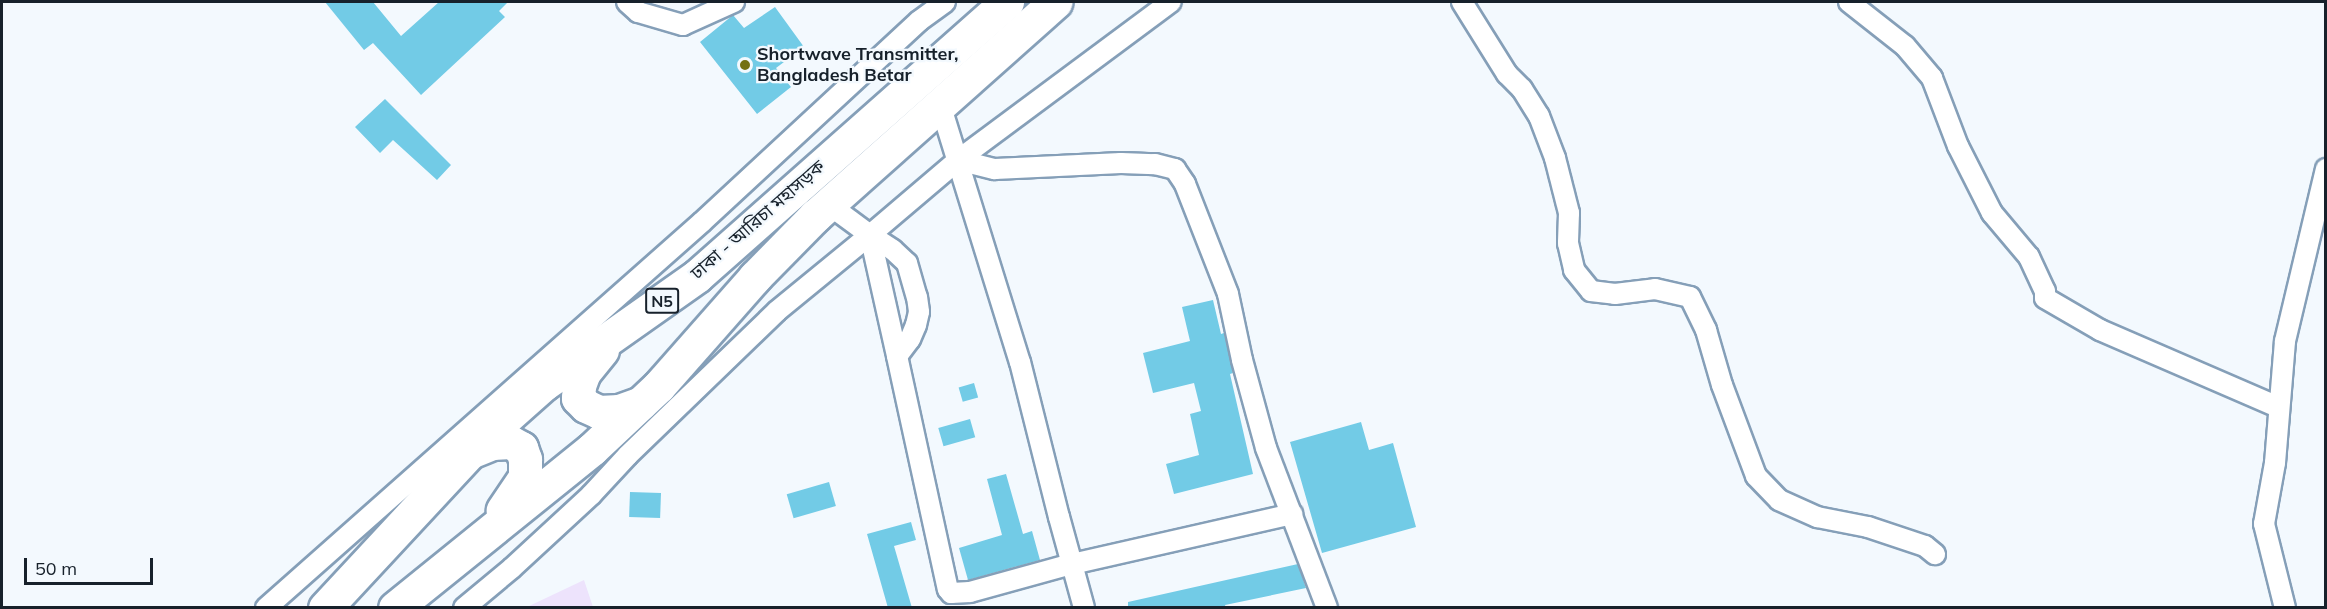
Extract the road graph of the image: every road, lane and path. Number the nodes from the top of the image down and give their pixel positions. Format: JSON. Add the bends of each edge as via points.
{"nodes":[{"id":1,"x":627,"y":2,"type":"edge"},
{"id":2,"x":734,"y":2,"type":"edge"},
{"id":3,"x":945,"y":2,"type":"edge"},
{"id":4,"x":1007,"y":2,"type":"edge"},
{"id":5,"x":1055,"y":2,"type":"edge"},
{"id":6,"x":1171,"y":2,"type":"edge"},
{"id":7,"x":1462,"y":2,"type":"edge"},
{"id":8,"x":1849,"y":2,"type":"edge"},
{"id":9,"x":940,"y":104,"type":"junction"},
{"id":10,"x":958,"y":160,"type":"junction"},
{"id":11,"x":2325,"y":169,"type":"edge"},
{"id":12,"x":828,"y":204,"type":"junction"},
{"id":13,"x":870,"y":235,"type":"junction"},
{"id":14,"x":623,"y":330,"type":"junction"},
{"id":15,"x":897,"y":356,"type":"junction"},
{"id":16,"x":640,"y":403,"type":"junction"},
{"id":17,"x":2278,"y":407,"type":"junction"},
{"id":18,"x":470,"y":452,"type":"junction"},
{"id":19,"x":1292,"y":514,"type":"junction"},
{"id":20,"x":478,"y":540,"type":"junction"},
{"id":21,"x":1935,"y":554,"type":"dead end"},
{"id":22,"x":1072,"y":564,"type":"junction"},
{"id":23,"x":266,"y":608,"type":"edge"},
{"id":24,"x":325,"y":608,"type":"edge"},
{"id":25,"x":395,"y":608,"type":"edge"},
{"id":26,"x":464,"y":608,"type":"edge"},
{"id":27,"x":1084,"y":608,"type":"edge"},
{"id":28,"x":1327,"y":608,"type":"edge"},
{"id":29,"x":2285,"y":608,"type":"edge"}],
"edges":[{"from":1,"to":2,"type":"street","via":[[638,12],[683,25]]},
{"from":3,"to":23,"type":"street","via":[[919,21],[702,222]]},
{"from":4,"to":14,"type":"highway","name":"ঢাকা - আরিচা মহাসড়ক","number":"N5","via":[[697,276]]},
{"from":5,"to":9,"type":"highway","name":"ঢাকা - আরিচা মহাসড়ক"},
{"from":6,"to":10,"type":"street"},
{"from":7,"to":21,"type":"street","via":[[1507,74],[1539,116],[1569,213],[1568,243],[1574,270],[1591,291],[1615,294],[1655,289],[1690,297],[1706,330],[1756,476],[1779,501],[1817,517],[1868,527],[1925,546]]},
{"from":8,"to":17,"type":"street","via":[[1905,46],[1932,78],[1958,146],[1992,213],[2029,257],[2045,298],[2100,330]]},
{"from":9,"to":10,"type":"street"},
{"from":9,"to":12,"type":"highway","name":"ঢাকা - আরিচা মহাসড়ক"},
{"from":10,"to":13,"type":"street"},
{"from":10,"to":19,"type":"street","via":[[995,169],[1121,163],[1155,164],[1175,170],[1185,184],[1228,294],[1266,448]]},
{"from":10,"to":22,"type":"street","via":[[1020,362]]},
{"from":11,"to":17,"type":"street","via":[[2285,341]]},
{"from":12,"to":13,"type":"street"},
{"from":12,"to":16,"type":"highway","name":"ঢাকা - আরিচা মহাসড়ক"},
{"from":13,"to":15,"type":"street"},
{"from":13,"to":15,"type":"street","via":[[907,263],[917,297],[920,312],[916,325]]},
{"from":13,"to":26,"type":"street","via":[[777,311],[591,495]]},
{"from":14,"to":16,"type":"highway","via":[[584,372],[578,398],[599,412],[619,411]]},
{"from":14,"to":18,"type":"highway","name":"ঢাকা - আরিচা মহাসড়ক","number":"N5","via":[[544,384]]},
{"from":15,"to":22,"type":"street","via":[[948,590],[957,594],[970,592]]},
{"from":16,"to":20,"type":"highway","name":"ঢাকা - আরিচা মহাসড়ক","via":[[592,449]]},
{"from":17,"to":29,"type":"street","via":[[2275,463],[2264,524]]},
{"from":18,"to":20,"type":"highway","via":[[492,443],[510,442],[521,448],[525,459],[525,477],[513,498]]},
{"from":18,"to":24,"type":"highway","name":"ঢাকা - আরিচা মহাসড়ক","number":"N5"},
{"from":19,"to":22,"type":"street"},
{"from":19,"to":28,"type":"street"},
{"from":20,"to":25,"type":"highway","name":"ঢাকা - আরিচা মহাসড়ক"},
{"from":22,"to":27,"type":"street"}]}
